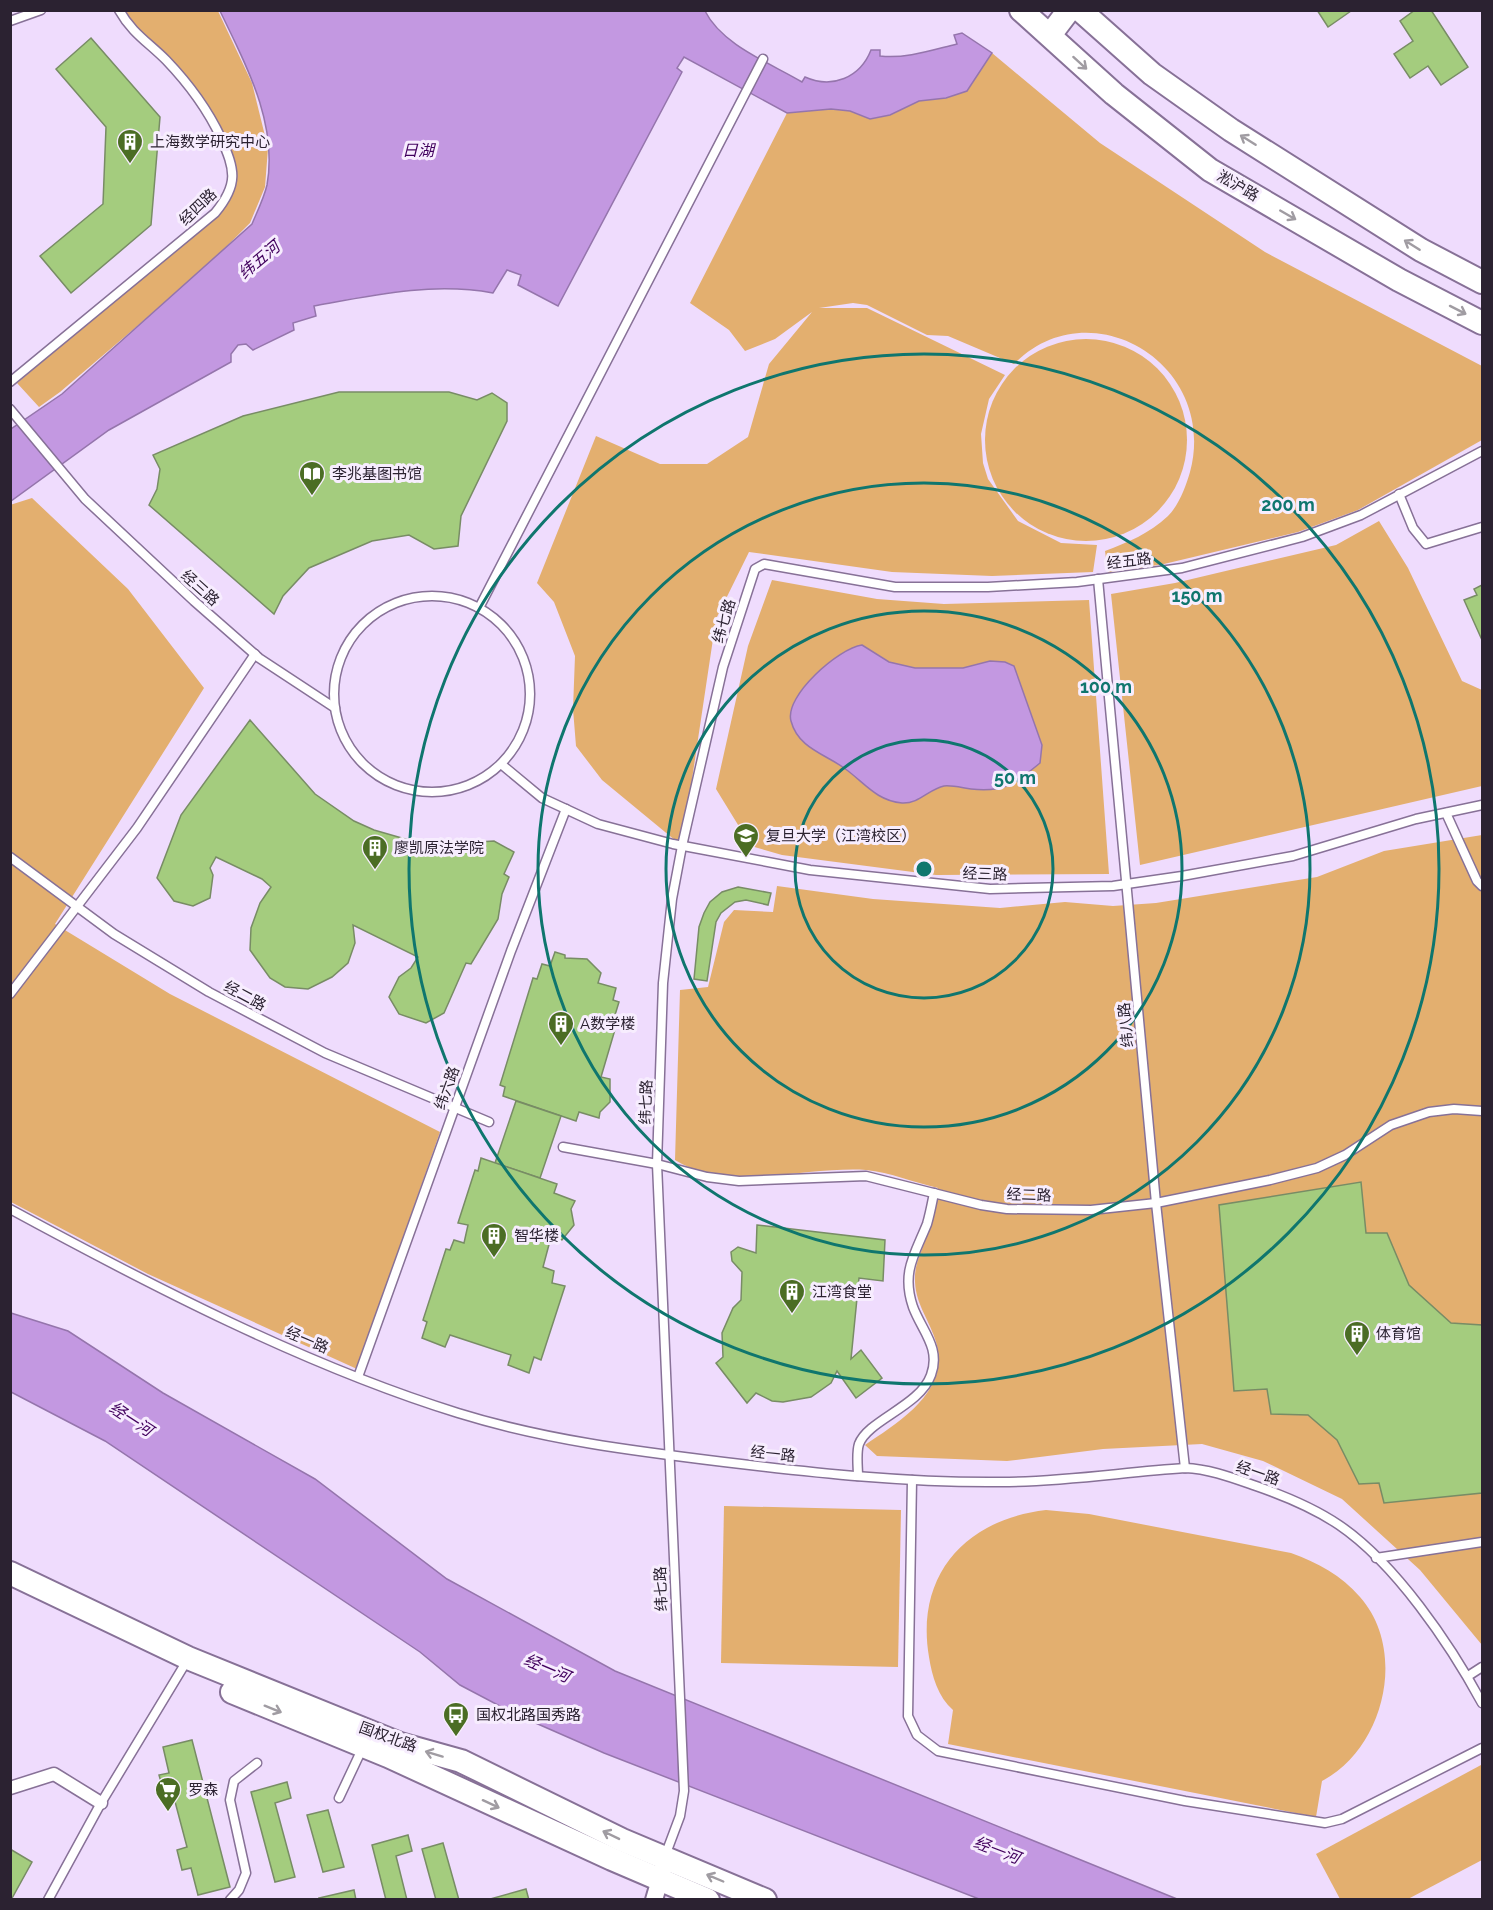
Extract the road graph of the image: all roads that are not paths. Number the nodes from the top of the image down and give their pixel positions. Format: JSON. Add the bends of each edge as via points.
{"nodes":[{"id":1,"x":41,"y":10,"type":"edge"},
{"id":2,"x":119,"y":10,"type":"edge"},
{"id":3,"x":1021,"y":10,"type":"edge"},
{"id":4,"x":1069,"y":10,"type":"edge"},
{"id":5,"x":1080,"y":10,"type":"edge"},
{"id":6,"x":10,"y":21,"type":"edge"},
{"id":7,"x":1050,"y":35,"type":"junction"},
{"id":8,"x":763,"y":59,"type":"dead end"},
{"id":9,"x":1482,"y":282,"type":"edge"},
{"id":10,"x":1482,"y":323,"type":"edge"},
{"id":11,"x":10,"y":382,"type":"edge"},
{"id":12,"x":10,"y":409,"type":"edge"},
{"id":13,"x":1482,"y":451,"type":"edge"},
{"id":14,"x":1470,"y":457,"type":"junction"},
{"id":15,"x":1482,"y":457,"type":"edge"},
{"id":16,"x":1399,"y":494,"type":"junction"},
{"id":17,"x":1482,"y":527,"type":"edge"},
{"id":18,"x":758,"y":566,"type":"joint"},
{"id":19,"x":1098,"y":579,"type":"junction"},
{"id":20,"x":479,"y":608,"type":"junction"},
{"id":21,"x":255,"y":654,"type":"junction"},
{"id":22,"x":335,"y":708,"type":"junction"},
{"id":23,"x":501,"y":764,"type":"junction"},
{"id":24,"x":1482,"y":805,"type":"edge"},
{"id":25,"x":566,"y":809,"type":"junction"},
{"id":26,"x":1446,"y":813,"type":"junction"},
{"id":27,"x":682,"y":846,"type":"junction"},
{"id":28,"x":10,"y":857,"type":"edge"},
{"id":29,"x":1126,"y":885,"type":"junction"},
{"id":30,"x":1482,"y":886,"type":"edge"},
{"id":31,"x":78,"y":907,"type":"junction"},
{"id":32,"x":10,"y":994,"type":"edge"},
{"id":33,"x":455,"y":1106,"type":"junction"},
{"id":34,"x":1482,"y":1111,"type":"edge"},
{"id":35,"x":489,"y":1122,"type":"dead end"},
{"id":36,"x":563,"y":1147,"type":"dead end"},
{"id":37,"x":657,"y":1164,"type":"junction"},
{"id":38,"x":934,"y":1193,"type":"junction"},
{"id":39,"x":1156,"y":1203,"type":"junction"},
{"id":40,"x":10,"y":1209,"type":"edge"},
{"id":41,"x":358,"y":1377,"type":"junction"},
{"id":42,"x":670,"y":1456,"type":"junction"},
{"id":43,"x":1185,"y":1468,"type":"junction"},
{"id":44,"x":858,"y":1476,"type":"junction"},
{"id":45,"x":912,"y":1480,"type":"junction"},
{"id":46,"x":1482,"y":1542,"type":"edge"},
{"id":47,"x":1376,"y":1558,"type":"junction"},
{"id":48,"x":10,"y":1573,"type":"edge"},
{"id":49,"x":10,"y":1588,"type":"edge"},
{"id":50,"x":184,"y":1664,"type":"junction"},
{"id":51,"x":1482,"y":1667,"type":"edge"},
{"id":52,"x":1468,"y":1676,"type":"junction"},
{"id":53,"x":1482,"y":1703,"type":"edge"},
{"id":54,"x":363,"y":1746,"type":"junction"},
{"id":55,"x":1482,"y":1748,"type":"edge"},
{"id":56,"x":256,"y":1763,"type":"dead end"},
{"id":57,"x":10,"y":1788,"type":"edge"},
{"id":58,"x":339,"y":1798,"type":"dead end"},
{"id":59,"x":101,"y":1803,"type":"junction"},
{"id":60,"x":665,"y":1857,"type":"junction"},
{"id":61,"x":658,"y":1890,"type":"edge"},
{"id":62,"x":48,"y":1899,"type":"edge"},
{"id":63,"x":230,"y":1899,"type":"edge"},
{"id":64,"x":708,"y":1899,"type":"edge"},
{"id":65,"x":765,"y":1899,"type":"edge"}],
"edges":[{"from":1,"to":6,"type":"lane"},
{"from":2,"to":11,"type":"lane","name":"经四路","via":[[130,29],[165,59],[204,104],[234,166],[232,185],[228,198],[215,213]]},
{"from":3,"to":7,"type":"main road","name":"淞沪路"},
{"from":4,"to":7,"type":"main road"},
{"from":9,"to":5,"type":"main road","one_way":true,"via":[[1421,250],[1231,130],[1152,74]]},
{"from":7,"to":10,"type":"main road","name":"淞沪路","one_way":true,"via":[[1114,94],[1210,170],[1399,280]]},
{"from":8,"to":20,"type":"lane"},
{"from":12,"to":21,"type":"lane","name":"经三路","via":[[85,499]]},
{"from":13,"to":14,"type":"lane","name":"经五路"},
{"from":14,"to":15,"type":"lane"},
{"from":14,"to":16,"type":"lane","name":"经五路"},
{"from":16,"to":17,"type":"lane","via":[[1413,528],[1426,544]]},
{"from":16,"to":19,"type":"lane","name":"经五路","via":[[1361,515],[1302,537],[1182,568]]},
{"from":18,"to":19,"type":"lane","name":"经五路","via":[[895,587],[988,587]]},
{"from":18,"to":27,"type":"lane","name":"纬七路","via":[[723,667]]},
{"from":19,"to":29,"type":"lane","name":"纬八路"},
{"from":20,"to":22,"type":"lane","via":[[456,599],[428,596],[401,601],[378,612],[355,633],[341,658],[334,691]]},
{"from":20,"to":23,"type":"lane","via":[[508,632],[523,657],[529,684],[524,729]]},
{"from":21,"to":22,"type":"lane","name":"经三路"},
{"from":21,"to":31,"type":"lane"},
{"from":22,"to":23,"type":"lane","via":[[352,751],[373,772],[402,788],[442,792],[472,784]]},
{"from":23,"to":25,"type":"lane","name":"经三路","via":[[542,798]]},
{"from":24,"to":26,"type":"lane","name":"经三路"},
{"from":25,"to":27,"type":"lane","name":"经三路","via":[[598,824]]},
{"from":25,"to":33,"type":"lane","name":"纬六路"},
{"from":26,"to":29,"type":"lane","name":"经三路","via":[[1293,856]]},
{"from":26,"to":30,"type":"lane"},
{"from":27,"to":29,"type":"lane","name":"经三路","via":[[810,870],[922,884],[990,889]]},
{"from":27,"to":37,"type":"lane","name":"纬七路","via":[[663,983]]},
{"from":28,"to":31,"type":"lane","name":"经二路"},
{"from":29,"to":39,"type":"lane","name":"纬八路"},
{"from":31,"to":32,"type":"lane"},
{"from":31,"to":33,"type":"lane","name":"经二路","via":[[114,934],[209,992],[325,1053]]},
{"from":33,"to":35,"type":"lane","name":"经二路"},
{"from":33,"to":41,"type":"lane","name":"纬六路"},
{"from":34,"to":39,"type":"lane","name":"经二路","via":[[1429,1112],[1391,1125],[1317,1168]]},
{"from":36,"to":37,"type":"lane","name":"经二路"},
{"from":37,"to":38,"type":"lane","name":"经二路","via":[[739,1181],[866,1176]]},
{"from":37,"to":42,"type":"lane","name":"纬七路"},
{"from":38,"to":39,"type":"lane","name":"经二路","via":[[1007,1209],[1091,1210]]},
{"from":38,"to":44,"type":"lane","via":[[927,1225],[909,1269],[913,1307],[933,1347],[931,1375],[919,1393],[859,1444]]},
{"from":39,"to":43,"type":"lane","name":"纬八路"},
{"from":40,"to":41,"type":"lane","name":"经一路","via":[[121,1268]]},
{"from":41,"to":42,"type":"lane","name":"经一路","via":[[458,1413],[557,1440]]},
{"from":42,"to":44,"type":"lane","name":"经一路"},
{"from":42,"to":60,"type":"lane","name":"纬七路","via":[[684,1791],[680,1816]]},
{"from":43,"to":45,"type":"lane","name":"经一路","via":[[1003,1482]]},
{"from":43,"to":47,"type":"lane","name":"经一路","via":[[1229,1476],[1288,1497],[1339,1525]]},
{"from":44,"to":45,"type":"lane","name":"经一路"},
{"from":45,"to":55,"type":"lane","via":[[908,1716],[917,1735],[938,1751],[1185,1801],[1325,1823],[1342,1819]]},
{"from":46,"to":47,"type":"lane"},
{"from":47,"to":52,"type":"lane","name":"经一路","via":[[1420,1605]]},
{"from":48,"to":50,"type":"main road","name":"国权北路"},
{"from":49,"to":50,"type":"main road","name":"国权北路"},
{"from":50,"to":54,"type":"main road","name":"国权北路","one_way":true},
{"from":50,"to":59,"type":"lane"},
{"from":60,"to":50,"type":"main road","name":"国权北路","one_way":true,"via":[[461,1761],[400,1744]]},
{"from":51,"to":52,"type":"lane"},
{"from":52,"to":53,"type":"lane","name":"经一路"},
{"from":54,"to":58,"type":"lane"},
{"from":54,"to":61,"type":"main road","name":"国权北路","one_way":true},
{"from":56,"to":63,"type":"lane","via":[[234,1781],[231,1800],[246,1873]]},
{"from":57,"to":59,"type":"street","via":[[54,1774]]},
{"from":59,"to":62,"type":"lane"},
{"from":60,"to":61,"type":"street"},
{"from":65,"to":60,"type":"main road","name":"国权北路","one_way":true},
{"from":61,"to":64,"type":"main road","name":"国权北路"}]}
